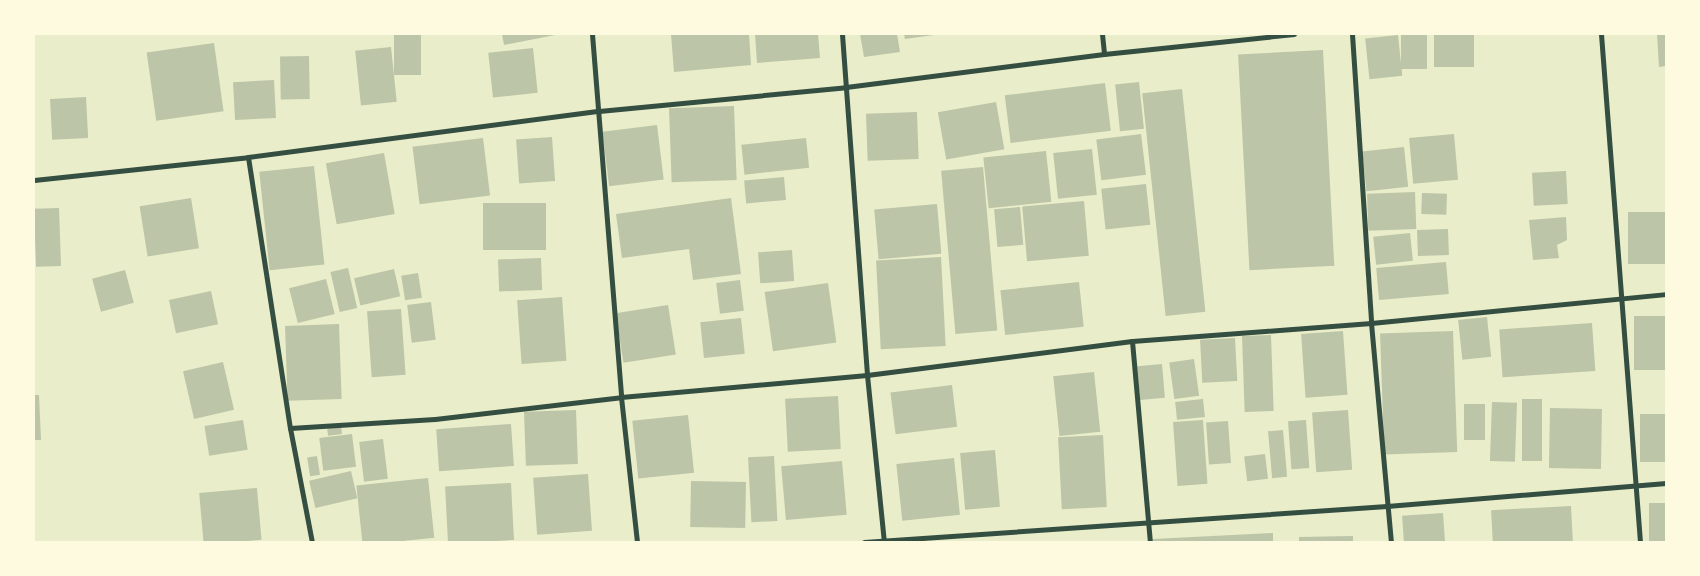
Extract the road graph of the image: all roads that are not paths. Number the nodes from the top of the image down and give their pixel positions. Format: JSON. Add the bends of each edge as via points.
{"nodes":[{"id":1,"x":592,"y":34,"type":"edge"},
{"id":2,"x":842,"y":34,"type":"edge"},
{"id":3,"x":1102,"y":34,"type":"edge"},
{"id":4,"x":1294,"y":34,"type":"edge"},
{"id":5,"x":1352,"y":34,"type":"edge"},
{"id":6,"x":1601,"y":34,"type":"edge"},
{"id":7,"x":1104,"y":54,"type":"junction"},
{"id":8,"x":846,"y":87,"type":"junction"},
{"id":9,"x":599,"y":111,"type":"junction"},
{"id":10,"x":248,"y":157,"type":"junction"},
{"id":11,"x":34,"y":180,"type":"edge"},
{"id":12,"x":1666,"y":294,"type":"edge"},
{"id":13,"x":1621,"y":298,"type":"junction"},
{"id":14,"x":1371,"y":323,"type":"junction"},
{"id":15,"x":1132,"y":341,"type":"junction"},
{"id":16,"x":867,"y":375,"type":"junction"},
{"id":17,"x":621,"y":396,"type":"junction"},
{"id":18,"x":290,"y":428,"type":"junction"},
{"id":19,"x":1635,"y":483,"type":"junction"},
{"id":20,"x":1666,"y":483,"type":"edge"},
{"id":21,"x":1387,"y":506,"type":"junction"},
{"id":22,"x":1148,"y":522,"type":"junction"},
{"id":23,"x":312,"y":542,"type":"edge"},
{"id":24,"x":637,"y":542,"type":"edge"},
{"id":25,"x":864,"y":542,"type":"edge"},
{"id":26,"x":884,"y":542,"type":"edge"},
{"id":27,"x":1150,"y":542,"type":"edge"},
{"id":28,"x":1391,"y":542,"type":"edge"},
{"id":29,"x":1640,"y":542,"type":"edge"}],
"edges":[{"from":1,"to":9,"type":"street"},
{"from":2,"to":8,"type":"street"},
{"from":3,"to":7,"type":"street"},
{"from":4,"to":7,"type":"street"},
{"from":5,"to":14,"type":"street"},
{"from":6,"to":13,"type":"street"},
{"from":7,"to":8,"type":"street"},
{"from":8,"to":9,"type":"street"},
{"from":8,"to":16,"type":"street"},
{"from":9,"to":10,"type":"street"},
{"from":9,"to":17,"type":"street"},
{"from":10,"to":11,"type":"street"},
{"from":10,"to":18,"type":"street"},
{"from":12,"to":13,"type":"street"},
{"from":13,"to":14,"type":"street"},
{"from":13,"to":19,"type":"street"},
{"from":14,"to":15,"type":"street"},
{"from":14,"to":21,"type":"street"},
{"from":15,"to":16,"type":"street"},
{"from":15,"to":22,"type":"street"},
{"from":16,"to":17,"type":"street"},
{"from":16,"to":26,"type":"street"},
{"from":17,"to":18,"type":"street","via":[[434,418]]},
{"from":17,"to":24,"type":"street"},
{"from":18,"to":23,"type":"street"},
{"from":19,"to":20,"type":"street"},
{"from":19,"to":21,"type":"street"},
{"from":19,"to":29,"type":"street"},
{"from":21,"to":22,"type":"street"},
{"from":21,"to":28,"type":"street"},
{"from":22,"to":26,"type":"street"},
{"from":22,"to":27,"type":"street"},
{"from":25,"to":26,"type":"street"}]}
